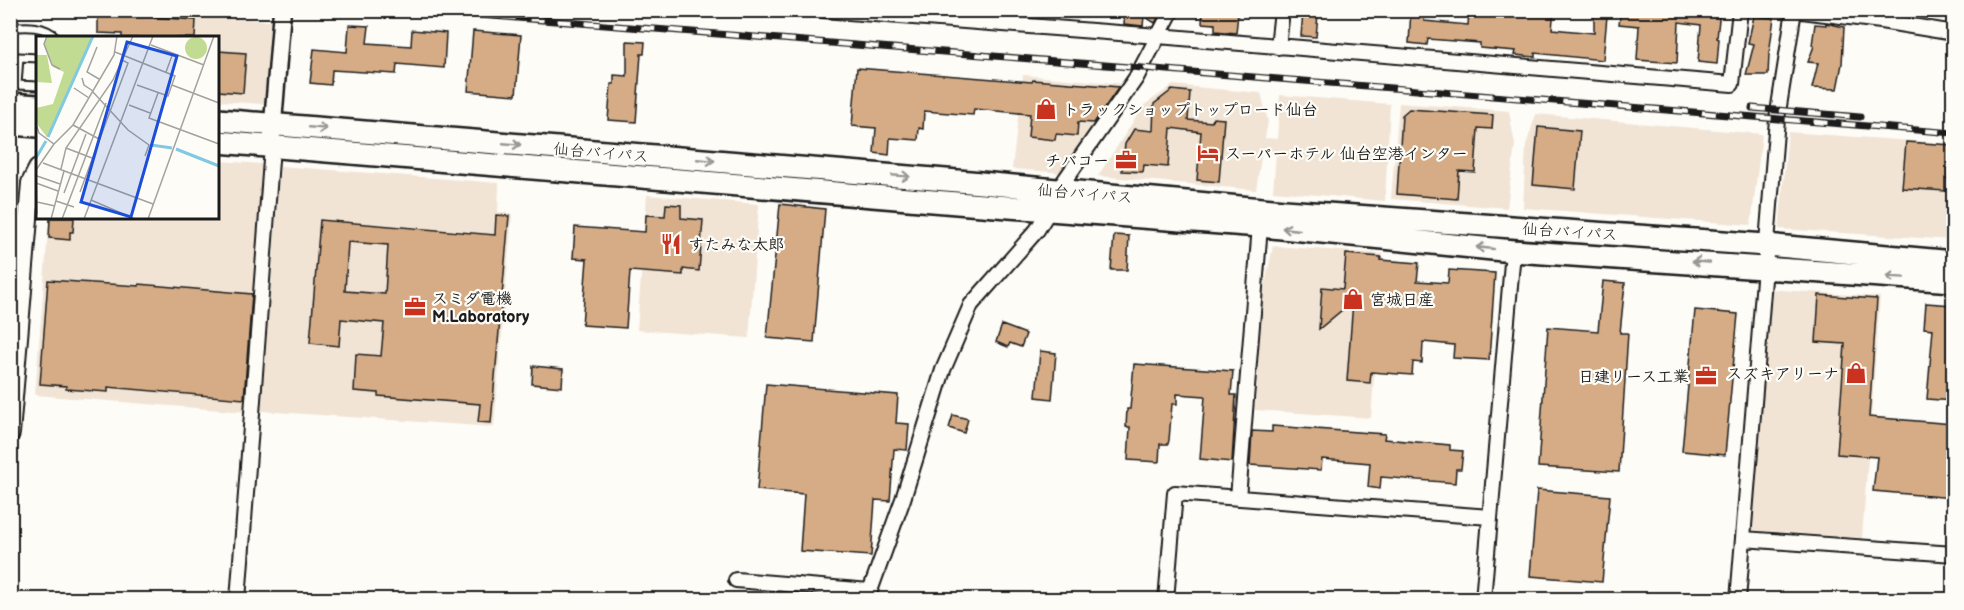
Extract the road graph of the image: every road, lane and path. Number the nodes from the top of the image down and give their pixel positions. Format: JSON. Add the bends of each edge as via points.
{"nodes":[{"id":1,"x":282,"y":10,"type":"edge"},
{"id":2,"x":823,"y":10,"type":"edge"},
{"id":3,"x":1172,"y":10,"type":"edge"},
{"id":4,"x":1282,"y":10,"type":"edge"},
{"id":5,"x":1740,"y":10,"type":"edge"},
{"id":6,"x":1794,"y":10,"type":"edge"},
{"id":7,"x":971,"y":16,"type":"edge"},
{"id":8,"x":10,"y":28,"type":"edge"},
{"id":9,"x":1953,"y":33,"type":"edge"},
{"id":10,"x":55,"y":36,"type":"edge"},
{"id":11,"x":1158,"y":36,"type":"junction"},
{"id":12,"x":1278,"y":47,"type":"junction"},
{"id":13,"x":36,"y":58,"type":"edge"},
{"id":14,"x":36,"y":86,"type":"edge"},
{"id":15,"x":10,"y":104,"type":"edge"},
{"id":16,"x":36,"y":106,"type":"edge"},
{"id":17,"x":219,"y":120,"type":"edge"},
{"id":18,"x":10,"y":124,"type":"edge"},
{"id":19,"x":272,"y":124,"type":"junction"},
{"id":20,"x":36,"y":126,"type":"edge"},
{"id":21,"x":219,"y":142,"type":"edge"},
{"id":22,"x":272,"y":147,"type":"junction"},
{"id":23,"x":36,"y":173,"type":"edge"},
{"id":24,"x":1054,"y":200,"type":"junction"},
{"id":25,"x":1260,"y":226,"type":"junction"},
{"id":26,"x":1766,"y":245,"type":"junction"},
{"id":27,"x":1513,"y":250,"type":"junction"},
{"id":28,"x":1953,"y":262,"type":"edge"},
{"id":29,"x":1764,"y":267,"type":"junction"},
{"id":30,"x":1953,"y":281,"type":"edge"},
{"id":31,"x":10,"y":433,"type":"edge"},
{"id":32,"x":1238,"y":498,"type":"junction"},
{"id":33,"x":1490,"y":517,"type":"junction"},
{"id":34,"x":1743,"y":539,"type":"junction"},
{"id":35,"x":1953,"y":554,"type":"edge"},
{"id":36,"x":736,"y":580,"type":"dead end"},
{"id":37,"x":238,"y":600,"type":"edge"},
{"id":38,"x":1166,"y":600,"type":"edge"},
{"id":39,"x":1483,"y":600,"type":"edge"},
{"id":40,"x":1738,"y":600,"type":"edge"}],
"edges":[{"from":1,"to":19,"type":"street"},
{"from":2,"to":7,"type":"street"},
{"from":3,"to":11,"type":"street"},
{"from":4,"to":12,"type":"street"},
{"from":5,"to":12,"type":"street","via":[[1732,84]]},
{"from":6,"to":9,"type":"street"},
{"from":6,"to":26,"type":"street","via":[[1778,110]]},
{"from":7,"to":11,"type":"street"},
{"from":8,"to":10,"type":"lane","via":[[43,28]]},
{"from":11,"to":12,"type":"street"},
{"from":11,"to":24,"type":"street","via":[[1136,78]]},
{"from":13,"to":14,"type":"lane","via":[[19,57],[17,85]]},
{"from":15,"to":16,"type":"highway"},
{"from":17,"to":19,"type":"highway","name":"仙台バイパス"},
{"from":18,"to":20,"type":"highway"},
{"from":19,"to":22,"type":"street"},
{"from":19,"to":24,"type":"highway","name":"仙台バイパス","one_way":true},
{"from":21,"to":22,"type":"highway","name":"仙台バイパス"},
{"from":22,"to":24,"type":"highway","name":"仙台バイパス","via":[[946,203]]},
{"from":22,"to":37,"type":"street"},
{"from":23,"to":31,"type":"main road","via":[[31,183]]},
{"from":24,"to":25,"type":"highway","name":"仙台バイパス"},
{"from":24,"to":26,"type":"highway","name":"仙台バイパス","via":[[1284,211]]},
{"from":24,"to":36,"type":"street","via":[[1037,230],[971,305],[943,370],[870,591]]},
{"from":27,"to":25,"type":"highway","name":"仙台バイパス","one_way":true},
{"from":25,"to":32,"type":"street"},
{"from":26,"to":28,"type":"highway","name":"仙台バイパス"},
{"from":26,"to":29,"type":"street"},
{"from":29,"to":27,"type":"highway","name":"仙台バイパス","one_way":true},
{"from":27,"to":33,"type":"street"},
{"from":30,"to":29,"type":"highway","name":"仙台バイパス","one_way":true},
{"from":29,"to":34,"type":"street"},
{"from":32,"to":33,"type":"street"},
{"from":32,"to":38,"type":"street","via":[[1175,493]]},
{"from":33,"to":39,"type":"street"},
{"from":34,"to":35,"type":"street"},
{"from":34,"to":40,"type":"street"}]}
